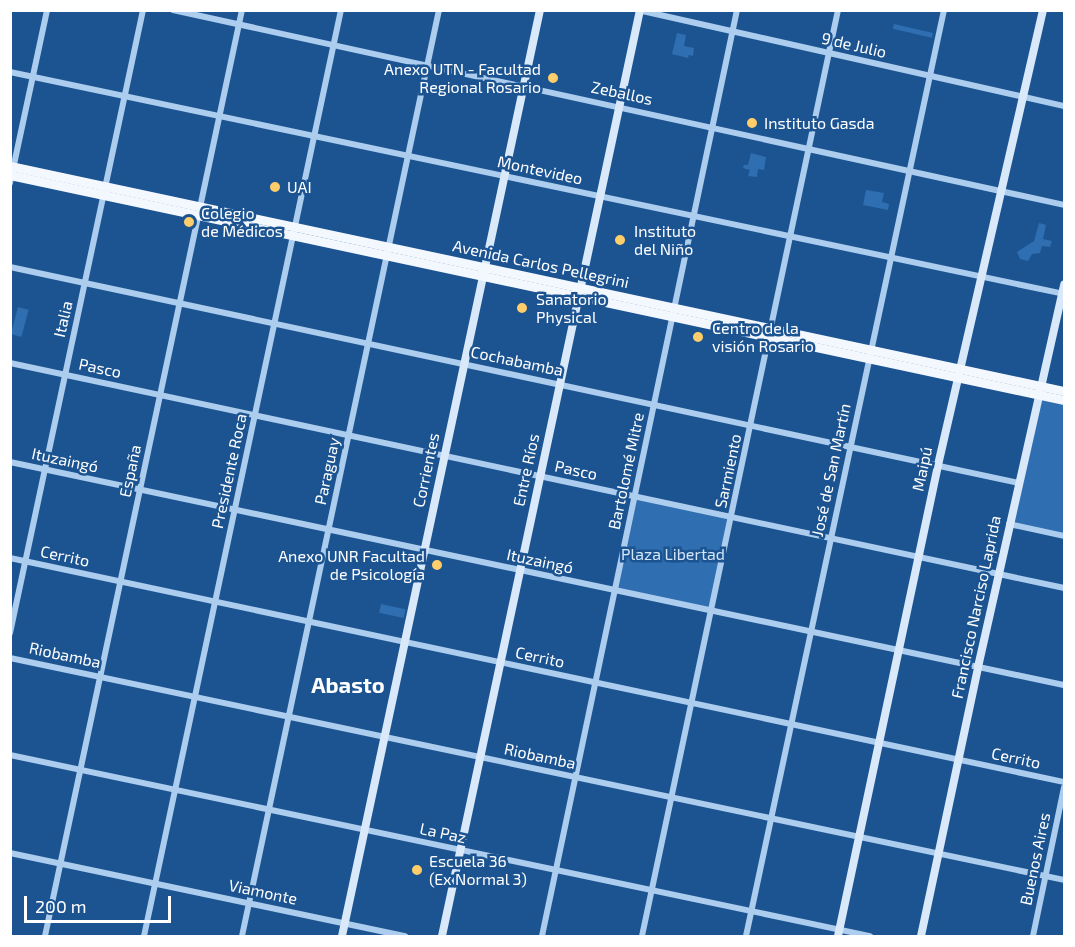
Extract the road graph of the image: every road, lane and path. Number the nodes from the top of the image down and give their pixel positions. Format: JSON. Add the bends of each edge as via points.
{"nodes":[{"id":1,"x":47,"y":10,"type":"edge"},
{"id":2,"x":143,"y":10,"type":"edge"},
{"id":3,"x":173,"y":10,"type":"edge"},
{"id":4,"x":242,"y":10,"type":"edge"},
{"id":5,"x":341,"y":10,"type":"edge"},
{"id":6,"x":439,"y":10,"type":"edge"},
{"id":7,"x":540,"y":10,"type":"edge"},
{"id":8,"x":737,"y":10,"type":"edge"},
{"id":9,"x":838,"y":10,"type":"edge"},
{"id":10,"x":944,"y":10,"type":"edge"},
{"id":11,"x":1043,"y":10,"type":"edge"},
{"id":12,"x":639,"y":11,"type":"edge"},
{"id":13,"x":239,"y":25,"type":"junction"},
{"id":14,"x":732,"y":32,"type":"junction"},
{"id":15,"x":334,"y":45,"type":"junction"},
{"id":16,"x":829,"y":53,"type":"junction"},
{"id":17,"x":427,"y":65,"type":"junction"},
{"id":18,"x":10,"y":72,"type":"edge"},
{"id":19,"x":930,"y":76,"type":"junction"},
{"id":20,"x":33,"y":77,"type":"junction"},
{"id":21,"x":524,"y":86,"type":"junction"},
{"id":22,"x":124,"y":96,"type":"junction"},
{"id":23,"x":1024,"y":96,"type":"junction"},
{"id":24,"x":1065,"y":106,"type":"edge"},
{"id":25,"x":619,"y":107,"type":"junction"},
{"id":26,"x":219,"y":116,"type":"junction"},
{"id":27,"x":712,"y":127,"type":"junction"},
{"id":28,"x":314,"y":136,"type":"junction"},
{"id":29,"x":810,"y":148,"type":"junction"},
{"id":30,"x":408,"y":156,"type":"junction"},
{"id":31,"x":910,"y":169,"type":"junction"},
{"id":32,"x":12,"y":173,"type":"edge"},
{"id":33,"x":503,"y":176,"type":"junction"},
{"id":34,"x":1002,"y":189,"type":"junction"},
{"id":35,"x":104,"y":190,"type":"junction"},
{"id":36,"x":600,"y":196,"type":"junction"},
{"id":37,"x":1065,"y":205,"type":"edge"},
{"id":38,"x":199,"y":211,"type":"junction"},
{"id":39,"x":693,"y":218,"type":"junction"},
{"id":40,"x":294,"y":231,"type":"junction"},
{"id":41,"x":791,"y":237,"type":"junction"},
{"id":42,"x":388,"y":251,"type":"junction"},
{"id":43,"x":890,"y":258,"type":"junction"},
{"id":44,"x":10,"y":267,"type":"edge"},
{"id":45,"x":484,"y":271,"type":"junction"},
{"id":46,"x":982,"y":277,"type":"junction"},
{"id":47,"x":85,"y":282,"type":"junction"},
{"id":48,"x":1064,"y":291,"type":"edge"},
{"id":49,"x":580,"y":292,"type":"junction"},
{"id":50,"x":180,"y":302,"type":"junction"},
{"id":51,"x":674,"y":312,"type":"junction"},
{"id":52,"x":275,"y":323,"type":"junction"},
{"id":53,"x":771,"y":332,"type":"junction"},
{"id":54,"x":368,"y":343,"type":"junction"},
{"id":55,"x":869,"y":353,"type":"junction"},
{"id":56,"x":10,"y":363,"type":"edge"},
{"id":57,"x":465,"y":364,"type":"junction"},
{"id":58,"x":959,"y":373,"type":"junction"},
{"id":59,"x":64,"y":375,"type":"junction"},
{"id":60,"x":560,"y":384,"type":"junction"},
{"id":61,"x":1040,"y":390,"type":"junction"},
{"id":62,"x":1065,"y":391,"type":"edge"},
{"id":63,"x":159,"y":395,"type":"junction"},
{"id":64,"x":1065,"y":400,"type":"edge"},
{"id":65,"x":654,"y":405,"type":"junction"},
{"id":66,"x":255,"y":415,"type":"junction"},
{"id":67,"x":751,"y":425,"type":"junction"},
{"id":68,"x":348,"y":435,"type":"junction"},
{"id":69,"x":850,"y":446,"type":"junction"},
{"id":70,"x":445,"y":456,"type":"junction"},
{"id":71,"x":10,"y":462,"type":"edge"},
{"id":72,"x":938,"y":465,"type":"junction"},
{"id":73,"x":45,"y":470,"type":"junction"},
{"id":74,"x":539,"y":476,"type":"junction"},
{"id":75,"x":1018,"y":483,"type":"junction"},
{"id":76,"x":140,"y":490,"type":"junction"},
{"id":77,"x":634,"y":496,"type":"junction"},
{"id":78,"x":235,"y":510,"type":"junction"},
{"id":79,"x":731,"y":517,"type":"junction"},
{"id":80,"x":1009,"y":524,"type":"junction"},
{"id":81,"x":328,"y":530,"type":"junction"},
{"id":82,"x":1065,"y":536,"type":"edge"},
{"id":83,"x":830,"y":538,"type":"junction"},
{"id":84,"x":424,"y":550,"type":"junction"},
{"id":85,"x":918,"y":557,"type":"junction"},
{"id":86,"x":10,"y":558,"type":"edge"},
{"id":87,"x":26,"y":561,"type":"junction"},
{"id":88,"x":520,"y":571,"type":"junction"},
{"id":89,"x":998,"y":574,"type":"junction"},
{"id":90,"x":121,"y":582,"type":"junction"},
{"id":91,"x":1065,"y":588,"type":"edge"},
{"id":92,"x":614,"y":591,"type":"junction"},
{"id":93,"x":215,"y":602,"type":"junction"},
{"id":94,"x":712,"y":610,"type":"junction"},
{"id":95,"x":309,"y":622,"type":"junction"},
{"id":96,"x":810,"y":631,"type":"junction"},
{"id":97,"x":10,"y":633,"type":"edge"},
{"id":98,"x":405,"y":642,"type":"junction"},
{"id":99,"x":899,"y":651,"type":"junction"},
{"id":100,"x":10,"y":657,"type":"edge"},
{"id":101,"x":501,"y":663,"type":"junction"},
{"id":102,"x":978,"y":667,"type":"junction"},
{"id":103,"x":100,"y":677,"type":"junction"},
{"id":104,"x":595,"y":683,"type":"junction"},
{"id":105,"x":1065,"y":685,"type":"edge"},
{"id":106,"x":195,"y":697,"type":"junction"},
{"id":107,"x":692,"y":704,"type":"junction"},
{"id":108,"x":289,"y":717,"type":"junction"},
{"id":109,"x":791,"y":724,"type":"junction"},
{"id":110,"x":384,"y":737,"type":"junction"},
{"id":111,"x":879,"y":743,"type":"junction"},
{"id":112,"x":10,"y":755,"type":"edge"},
{"id":113,"x":480,"y":757,"type":"junction"},
{"id":114,"x":958,"y":760,"type":"junction"},
{"id":115,"x":81,"y":770,"type":"junction"},
{"id":116,"x":575,"y":777,"type":"junction"},
{"id":117,"x":1065,"y":782,"type":"edge"},
{"id":118,"x":1065,"y":787,"type":"edge"},
{"id":119,"x":175,"y":790,"type":"junction"},
{"id":120,"x":672,"y":798,"type":"junction"},
{"id":121,"x":269,"y":810,"type":"junction"},
{"id":122,"x":771,"y":819,"type":"junction"},
{"id":123,"x":364,"y":830,"type":"junction"},
{"id":124,"x":859,"y":838,"type":"junction"},
{"id":125,"x":460,"y":850,"type":"junction"},
{"id":126,"x":10,"y":853,"type":"edge"},
{"id":127,"x":938,"y":855,"type":"junction"},
{"id":128,"x":61,"y":863,"type":"junction"},
{"id":129,"x":556,"y":870,"type":"junction"},
{"id":130,"x":1046,"y":876,"type":"junction"},
{"id":131,"x":1065,"y":880,"type":"edge"},
{"id":132,"x":155,"y":883,"type":"junction"},
{"id":133,"x":652,"y":891,"type":"junction"},
{"id":134,"x":249,"y":903,"type":"junction"},
{"id":135,"x":751,"y":911,"type":"junction"},
{"id":136,"x":344,"y":923,"type":"junction"},
{"id":137,"x":839,"y":933,"type":"edge"},
{"id":138,"x":45,"y":936,"type":"edge"},
{"id":139,"x":144,"y":936,"type":"edge"},
{"id":140,"x":242,"y":936,"type":"edge"},
{"id":141,"x":342,"y":936,"type":"edge"},
{"id":142,"x":405,"y":936,"type":"edge"},
{"id":143,"x":442,"y":936,"type":"edge"},
{"id":144,"x":542,"y":936,"type":"edge"},
{"id":145,"x":642,"y":936,"type":"edge"},
{"id":146,"x":746,"y":936,"type":"edge"},
{"id":147,"x":870,"y":936,"type":"edge"},
{"id":148,"x":921,"y":936,"type":"edge"},
{"id":149,"x":1033,"y":936,"type":"edge"}],
"edges":[{"from":1,"to":20,"type":"street"},
{"from":2,"to":22,"type":"street","name":"Italia"},
{"from":3,"to":13,"type":"street","name":"Zeballos"},
{"from":4,"to":13,"type":"street","name":"España"},
{"from":5,"to":15,"type":"street","name":"Presidente Roca"},
{"from":6,"to":17,"type":"street","name":"Paraguay"},
{"from":7,"to":21,"type":"main road","name":"Corrientes"},
{"from":8,"to":14,"type":"street","name":"Bartolomé Mitre"},
{"from":9,"to":16,"type":"street","name":"Sarmiento"},
{"from":10,"to":19,"type":"street","name":"José de San Martín"},
{"from":11,"to":23,"type":"main road","name":"Maipú"},
{"from":12,"to":14,"type":"street","name":"9 de Julio"},
{"from":12,"to":25,"type":"main road","name":"Entre Ríos"},
{"from":13,"to":15,"type":"street","name":"Zeballos"},
{"from":13,"to":26,"type":"street","name":"España"},
{"from":14,"to":16,"type":"street","name":"9 de Julio"},
{"from":14,"to":27,"type":"street","name":"Bartolomé Mitre"},
{"from":15,"to":17,"type":"street","name":"Zeballos"},
{"from":15,"to":28,"type":"street","name":"Presidente Roca"},
{"from":16,"to":19,"type":"street","name":"9 de Julio"},
{"from":16,"to":29,"type":"street","name":"Sarmiento"},
{"from":17,"to":21,"type":"street","name":"Zeballos"},
{"from":17,"to":30,"type":"street","name":"Paraguay"},
{"from":18,"to":20,"type":"street","name":"Montevideo"},
{"from":19,"to":23,"type":"street","name":"9 de Julio"},
{"from":19,"to":31,"type":"street","name":"José de San Martín"},
{"from":20,"to":22,"type":"street","name":"Montevideo"},
{"from":20,"to":32,"type":"street"},
{"from":21,"to":25,"type":"street","name":"Zeballos"},
{"from":21,"to":33,"type":"main road","name":"Corrientes"},
{"from":22,"to":26,"type":"street","name":"Montevideo"},
{"from":22,"to":35,"type":"street","name":"Italia"},
{"from":23,"to":24,"type":"street","name":"9 de Julio"},
{"from":23,"to":34,"type":"main road","name":"Maipú"},
{"from":25,"to":27,"type":"street","name":"Zeballos"},
{"from":25,"to":36,"type":"main road","name":"Entre Ríos"},
{"from":26,"to":28,"type":"street","name":"Montevideo"},
{"from":26,"to":38,"type":"street","name":"España"},
{"from":27,"to":29,"type":"street","name":"Zeballos"},
{"from":27,"to":39,"type":"street","name":"Bartolomé Mitre"},
{"from":28,"to":30,"type":"street","name":"Montevideo"},
{"from":28,"to":40,"type":"street","name":"Presidente Roca"},
{"from":29,"to":31,"type":"street","name":"Zeballos"},
{"from":29,"to":41,"type":"street","name":"Sarmiento"},
{"from":30,"to":33,"type":"street","name":"Montevideo"},
{"from":30,"to":42,"type":"street","name":"Paraguay"},
{"from":31,"to":34,"type":"street","name":"Zeballos"},
{"from":31,"to":43,"type":"street","name":"José de San Martín"},
{"from":32,"to":35,"type":"main road","name":"Avenida Carlos Pellegrini"},
{"from":33,"to":36,"type":"street","name":"Montevideo"},
{"from":33,"to":45,"type":"main road","name":"Corrientes"},
{"from":34,"to":37,"type":"street","name":"Zeballos"},
{"from":34,"to":46,"type":"main road","name":"Maipú"},
{"from":35,"to":38,"type":"main road","name":"Avenida Carlos Pellegrini"},
{"from":35,"to":47,"type":"street","name":"Italia"},
{"from":36,"to":39,"type":"street","name":"Montevideo"},
{"from":36,"to":49,"type":"main road","name":"Entre Ríos"},
{"from":38,"to":40,"type":"main road","name":"Avenida Carlos Pellegrini"},
{"from":38,"to":50,"type":"street","name":"España"},
{"from":39,"to":41,"type":"street","name":"Montevideo"},
{"from":39,"to":51,"type":"street","name":"Bartolomé Mitre"},
{"from":40,"to":42,"type":"main road","name":"Avenida Carlos Pellegrini"},
{"from":40,"to":52,"type":"street","name":"Presidente Roca"},
{"from":41,"to":43,"type":"street","name":"Montevideo"},
{"from":41,"to":53,"type":"street","name":"Sarmiento"},
{"from":42,"to":45,"type":"main road","name":"Avenida Carlos Pellegrini"},
{"from":42,"to":54,"type":"street","name":"Paraguay"},
{"from":43,"to":46,"type":"street","name":"Montevideo"},
{"from":43,"to":55,"type":"street","name":"José de San Martín"},
{"from":44,"to":47,"type":"street","name":"Cochabamba"},
{"from":45,"to":49,"type":"main road","name":"Avenida Carlos Pellegrini"},
{"from":45,"to":57,"type":"main road","name":"Corrientes"},
{"from":46,"to":48,"type":"street","name":"Montevideo"},
{"from":46,"to":58,"type":"main road","name":"Maipú"},
{"from":47,"to":50,"type":"street","name":"Cochabamba"},
{"from":47,"to":59,"type":"street","name":"Italia"},
{"from":48,"to":61,"type":"main road","name":"Francisco Narciso Laprida"},
{"from":49,"to":51,"type":"main road","name":"Avenida Carlos Pellegrini"},
{"from":49,"to":60,"type":"main road","name":"Entre Ríos"},
{"from":50,"to":52,"type":"street","name":"Cochabamba"},
{"from":50,"to":63,"type":"street","name":"España"},
{"from":51,"to":53,"type":"main road","name":"Avenida Carlos Pellegrini"},
{"from":51,"to":65,"type":"street","name":"Bartolomé Mitre"},
{"from":52,"to":54,"type":"street","name":"Cochabamba"},
{"from":52,"to":66,"type":"street","name":"Presidente Roca"},
{"from":53,"to":55,"type":"main road","name":"Avenida Carlos Pellegrini"},
{"from":53,"to":67,"type":"street","name":"Sarmiento"},
{"from":54,"to":57,"type":"street","name":"Cochabamba"},
{"from":54,"to":68,"type":"street","name":"Paraguay"},
{"from":55,"to":58,"type":"main road","name":"Avenida Carlos Pellegrini"},
{"from":55,"to":69,"type":"street","name":"José de San Martín"},
{"from":56,"to":59,"type":"street","name":"Pasco"},
{"from":57,"to":60,"type":"street","name":"Cochabamba"},
{"from":57,"to":70,"type":"main road","name":"Corrientes"},
{"from":58,"to":61,"type":"main road","name":"Avenida Carlos Pellegrini"},
{"from":58,"to":72,"type":"main road","name":"Maipú"},
{"from":59,"to":63,"type":"street","name":"Pasco"},
{"from":59,"to":73,"type":"street","name":"Italia"},
{"from":60,"to":65,"type":"street","name":"Cochabamba"},
{"from":60,"to":74,"type":"main road","name":"Entre Ríos"},
{"from":61,"to":62,"type":"main road","name":"Avenida Carlos Pellegrini"},
{"from":61,"to":64,"type":"main road","name":"Avenida Carlos Pellegrini"},
{"from":61,"to":75,"type":"main road","name":"Francisco Narciso Laprida"},
{"from":63,"to":66,"type":"street","name":"Pasco"},
{"from":63,"to":76,"type":"street","name":"España"},
{"from":65,"to":67,"type":"street","name":"Cochabamba"},
{"from":65,"to":77,"type":"street","name":"Bartolomé Mitre"},
{"from":66,"to":68,"type":"street","name":"Pasco"},
{"from":66,"to":78,"type":"street","name":"Presidente Roca"},
{"from":67,"to":69,"type":"street","name":"Cochabamba"},
{"from":67,"to":79,"type":"street","name":"Sarmiento"},
{"from":68,"to":70,"type":"street","name":"Pasco"},
{"from":68,"to":81,"type":"street","name":"Paraguay"},
{"from":69,"to":72,"type":"street","name":"Cochabamba"},
{"from":69,"to":83,"type":"street","name":"José de San Martín"},
{"from":70,"to":74,"type":"street","name":"Pasco"},
{"from":70,"to":84,"type":"main road","name":"Corrientes"},
{"from":71,"to":73,"type":"street","name":"Ituzaingó"},
{"from":72,"to":75,"type":"street","name":"Cochabamba"},
{"from":72,"to":85,"type":"main road","name":"Maipú"},
{"from":73,"to":76,"type":"street","name":"Ituzaingó"},
{"from":73,"to":87,"type":"street","name":"Italia"},
{"from":74,"to":77,"type":"street","name":"Pasco"},
{"from":74,"to":88,"type":"main road","name":"Entre Ríos"},
{"from":75,"to":80,"type":"main road","name":"Francisco Narciso Laprida"},
{"from":76,"to":78,"type":"street","name":"Ituzaingó"},
{"from":76,"to":90,"type":"street","name":"España"},
{"from":77,"to":79,"type":"street","name":"Pasco"},
{"from":77,"to":92,"type":"street","name":"Bartolomé Mitre"},
{"from":78,"to":81,"type":"street","name":"Ituzaingó"},
{"from":78,"to":93,"type":"street","name":"Presidente Roca"},
{"from":79,"to":83,"type":"street","name":"Pasco"},
{"from":79,"to":94,"type":"street","name":"Sarmiento"},
{"from":80,"to":82,"type":"street"},
{"from":80,"to":89,"type":"main road","name":"Francisco Narciso Laprida"},
{"from":81,"to":84,"type":"street","name":"Ituzaingó"},
{"from":81,"to":95,"type":"street","name":"Paraguay"},
{"from":83,"to":85,"type":"street","name":"Pasco"},
{"from":83,"to":96,"type":"street","name":"José de San Martín"},
{"from":84,"to":88,"type":"street","name":"Ituzaingó"},
{"from":84,"to":98,"type":"main road","name":"Corrientes"},
{"from":85,"to":89,"type":"street","name":"Pasco"},
{"from":85,"to":99,"type":"main road","name":"Maipú"},
{"from":86,"to":87,"type":"street","name":"Cerrito"},
{"from":87,"to":90,"type":"street","name":"Cerrito"},
{"from":87,"to":97,"type":"street","name":"Italia"},
{"from":88,"to":92,"type":"street","name":"Ituzaingó"},
{"from":88,"to":101,"type":"main road","name":"Entre Ríos"},
{"from":89,"to":91,"type":"street","name":"Pasco"},
{"from":89,"to":102,"type":"main road","name":"Francisco Narciso Laprida"},
{"from":90,"to":93,"type":"street","name":"Cerrito"},
{"from":90,"to":103,"type":"street","name":"España"},
{"from":92,"to":94,"type":"street","name":"Ituzaingó"},
{"from":92,"to":104,"type":"street","name":"Bartolomé Mitre"},
{"from":93,"to":95,"type":"street","name":"Cerrito"},
{"from":93,"to":106,"type":"street","name":"Presidente Roca"},
{"from":94,"to":96,"type":"street","name":"Ituzaingó"},
{"from":94,"to":107,"type":"street","name":"Sarmiento"},
{"from":95,"to":98,"type":"street","name":"Cerrito"},
{"from":95,"to":108,"type":"street","name":"Paraguay"},
{"from":96,"to":99,"type":"street","name":"Ituzaingó"},
{"from":96,"to":109,"type":"street","name":"José de San Martín"},
{"from":98,"to":101,"type":"street","name":"Cerrito"},
{"from":98,"to":110,"type":"main road","name":"Corrientes"},
{"from":99,"to":102,"type":"street","name":"Ituzaingó"},
{"from":99,"to":111,"type":"main road","name":"Maipú"},
{"from":100,"to":103,"type":"street","name":"Riobamba"},
{"from":101,"to":104,"type":"street","name":"Cerrito"},
{"from":101,"to":113,"type":"main road","name":"Entre Ríos"},
{"from":102,"to":105,"type":"street","name":"Ituzaingó"},
{"from":102,"to":114,"type":"main road","name":"Francisco Narciso Laprida"},
{"from":103,"to":106,"type":"street","name":"Riobamba"},
{"from":103,"to":115,"type":"street","name":"España"},
{"from":104,"to":107,"type":"street","name":"Cerrito"},
{"from":104,"to":116,"type":"street","name":"Bartolomé Mitre"},
{"from":106,"to":108,"type":"street","name":"Riobamba"},
{"from":106,"to":119,"type":"street","name":"Presidente Roca"},
{"from":107,"to":109,"type":"street","name":"Cerrito"},
{"from":107,"to":120,"type":"street","name":"Sarmiento"},
{"from":108,"to":110,"type":"street","name":"Riobamba"},
{"from":108,"to":121,"type":"street","name":"Paraguay"},
{"from":109,"to":111,"type":"street","name":"Cerrito"},
{"from":109,"to":122,"type":"street","name":"José de San Martín"},
{"from":110,"to":113,"type":"street","name":"Riobamba"},
{"from":110,"to":123,"type":"main road","name":"Corrientes"},
{"from":111,"to":114,"type":"street","name":"Cerrito"},
{"from":111,"to":124,"type":"main road","name":"Maipú"},
{"from":112,"to":115,"type":"street","name":"La Paz"},
{"from":113,"to":116,"type":"street","name":"Riobamba"},
{"from":113,"to":125,"type":"main road","name":"Entre Ríos"},
{"from":114,"to":117,"type":"street","name":"Cerrito"},
{"from":114,"to":127,"type":"main road","name":"Francisco Narciso Laprida"},
{"from":115,"to":119,"type":"street","name":"La Paz"},
{"from":115,"to":128,"type":"street","name":"España"},
{"from":116,"to":120,"type":"street","name":"Riobamba"},
{"from":116,"to":129,"type":"street","name":"Bartolomé Mitre"},
{"from":118,"to":130,"type":"street","name":"Buenos Aires"},
{"from":119,"to":121,"type":"street","name":"La Paz"},
{"from":119,"to":132,"type":"street","name":"Presidente Roca"},
{"from":120,"to":122,"type":"street","name":"Riobamba"},
{"from":120,"to":133,"type":"street","name":"Sarmiento"},
{"from":121,"to":123,"type":"street","name":"La Paz"},
{"from":121,"to":134,"type":"street","name":"Paraguay"},
{"from":122,"to":124,"type":"street","name":"Riobamba"},
{"from":122,"to":135,"type":"street","name":"José de San Martín"},
{"from":123,"to":125,"type":"street","name":"La Paz"},
{"from":123,"to":136,"type":"main road","name":"Corrientes"},
{"from":124,"to":127,"type":"street","name":"Riobamba"},
{"from":124,"to":137,"type":"main road","name":"Maipú"},
{"from":125,"to":129,"type":"street","name":"La Paz"},
{"from":125,"to":143,"type":"main road","name":"Entre Ríos"},
{"from":126,"to":128,"type":"street","name":"Viamonte"},
{"from":127,"to":130,"type":"street","name":"Riobamba"},
{"from":127,"to":148,"type":"main road","name":"Francisco Narciso Laprida"},
{"from":128,"to":132,"type":"street","name":"Viamonte"},
{"from":128,"to":138,"type":"street","name":"España"},
{"from":129,"to":133,"type":"street","name":"La Paz"},
{"from":129,"to":144,"type":"street","name":"Bartolomé Mitre"},
{"from":130,"to":131,"type":"street","name":"Riobamba"},
{"from":130,"to":149,"type":"street","name":"Buenos Aires"},
{"from":132,"to":134,"type":"street","name":"Viamonte"},
{"from":132,"to":139,"type":"street","name":"Presidente Roca"},
{"from":133,"to":135,"type":"street","name":"La Paz"},
{"from":133,"to":145,"type":"street","name":"Sarmiento"},
{"from":134,"to":136,"type":"street","name":"Viamonte"},
{"from":134,"to":140,"type":"street","name":"Paraguay"},
{"from":135,"to":137,"type":"street","name":"La Paz"},
{"from":135,"to":146,"type":"street","name":"José de San Martín"},
{"from":136,"to":141,"type":"main road","name":"Corrientes"},
{"from":136,"to":142,"type":"street","name":"Viamonte"},
{"from":137,"to":147,"type":"street","name":"La Paz"}]}
